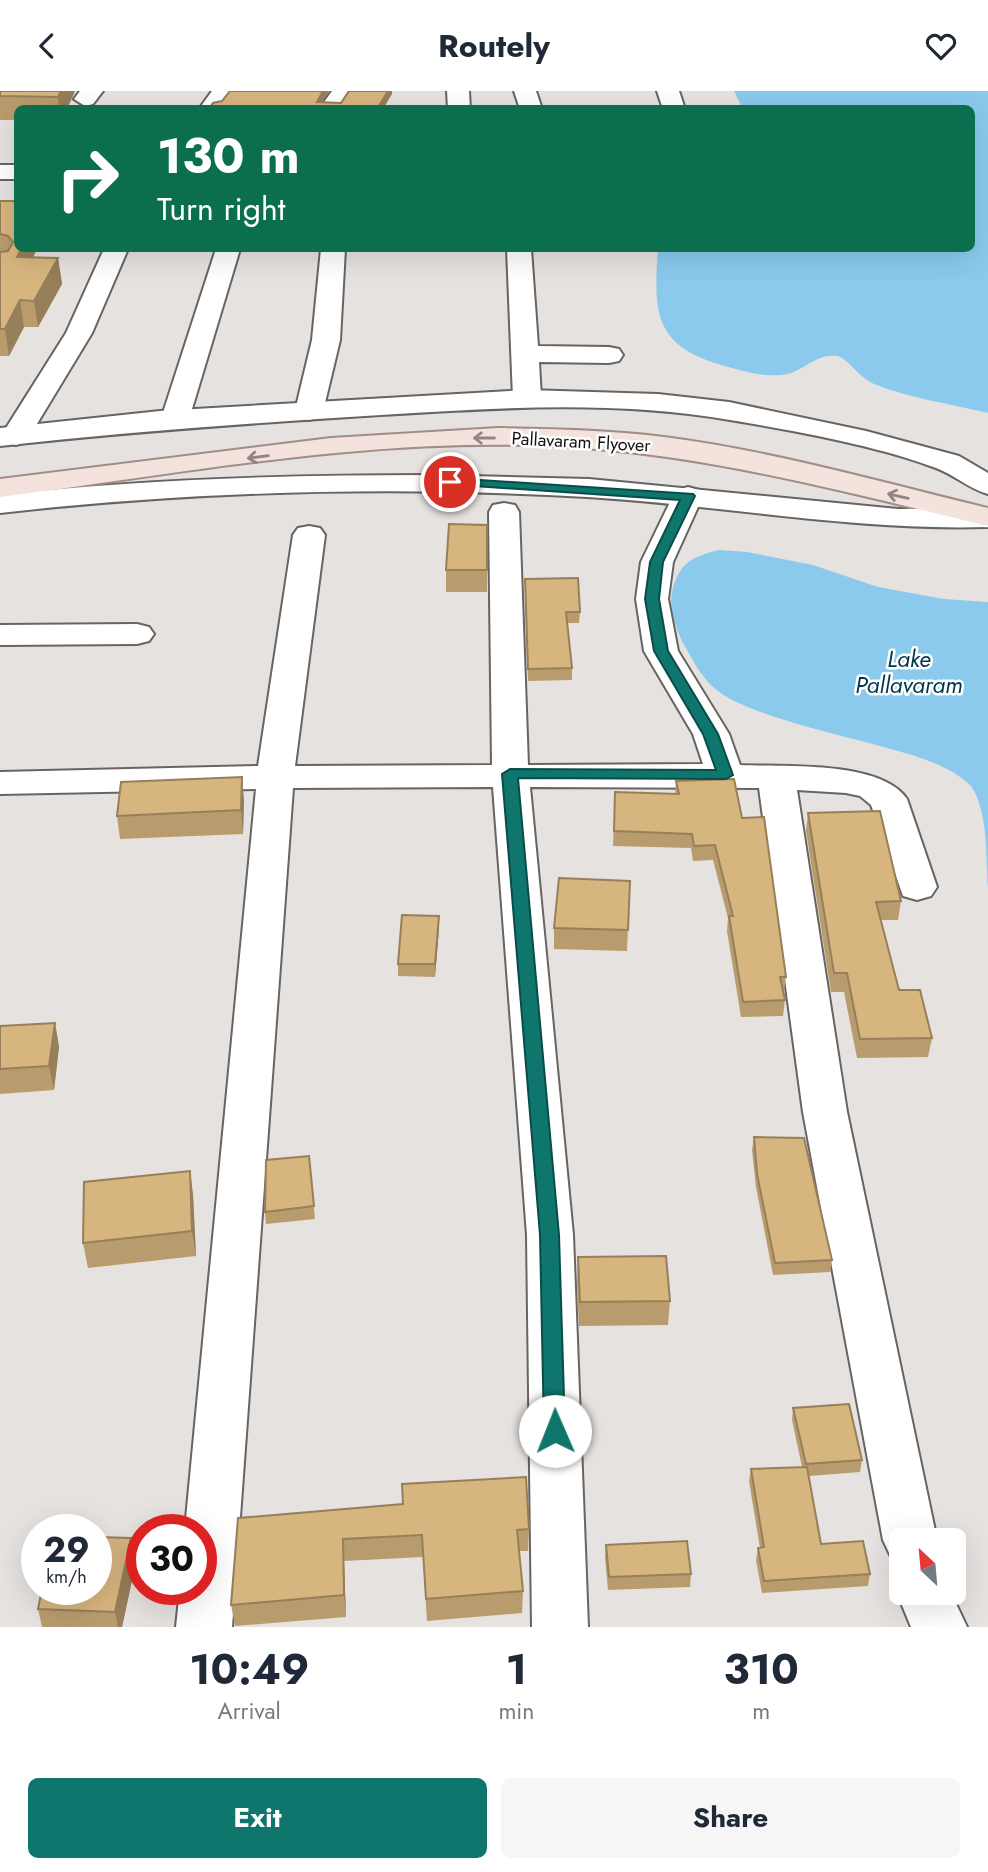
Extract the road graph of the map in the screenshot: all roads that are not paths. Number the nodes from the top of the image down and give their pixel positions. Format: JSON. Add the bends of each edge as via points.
{"nodes":[{"id":1,"x":115,"y":252,"type":"edge"},
{"id":2,"x":227,"y":252,"type":"edge"},
{"id":3,"x":333,"y":252,"type":"edge"},
{"id":4,"x":519,"y":252,"type":"edge"},
{"id":5,"x":525,"y":354,"type":"junction"},
{"id":6,"x":609,"y":355,"type":"dead end"},
{"id":7,"x":527,"y":398,"type":"junction"},
{"id":8,"x":309,"y":411,"type":"junction"},
{"id":9,"x":176,"y":419,"type":"junction"},
{"id":10,"x":8,"y":437,"type":"edge"},
{"id":11,"x":0,"y":464,"type":"edge"},
{"id":12,"x":988,"y":485,"type":"edge"},
{"id":13,"x":0,"y":488,"type":"edge"},
{"id":14,"x":988,"y":491,"type":"edge"},
{"id":15,"x":688,"y":496,"type":"junction"},
{"id":16,"x":0,"y":503,"type":"edge"},
{"id":17,"x":504,"y":512,"type":"dead end"},
{"id":18,"x":988,"y":518,"type":"edge"},
{"id":19,"x":309,"y":535,"type":"dead end"},
{"id":20,"x":136,"y":634,"type":"dead end"},
{"id":21,"x":0,"y":635,"type":"edge"},
{"id":22,"x":510,"y":774,"type":"junction"},
{"id":23,"x":726,"y":775,"type":"junction"},
{"id":24,"x":776,"y":775,"type":"junction"},
{"id":25,"x":275,"y":777,"type":"junction"},
{"id":26,"x":0,"y":783,"type":"edge"},
{"id":27,"x":917,"y":887,"type":"dead end"},
{"id":28,"x":907,"y":1528,"type":"edge"},
{"id":29,"x":929,"y":1605,"type":"edge"},
{"id":30,"x":204,"y":1627,"type":"edge"},
{"id":31,"x":560,"y":1627,"type":"edge"},
{"id":32,"x":939,"y":1627,"type":"edge"}],
"edges":[{"from":1,"to":10,"type":"street","via":[[79,333]]},
{"from":2,"to":9,"type":"street"},
{"from":3,"to":8,"type":"street","via":[[326,340]]},
{"from":4,"to":5,"type":"street"},
{"from":5,"to":6,"type":"street"},
{"from":5,"to":7,"type":"street"},
{"from":7,"to":8,"type":"street"},
{"from":7,"to":12,"type":"street","via":[[729,411],[948,462]]},
{"from":8,"to":9,"type":"street"},
{"from":9,"to":10,"type":"street"},
{"from":11,"to":14,"type":"main road","name":"Pallavaram Flyover","via":[[289,429],[465,414],[594,414],[746,437]]},
{"from":18,"to":13,"type":"main road","name":"Pallavaram Flyover","one_way":true,"via":[[723,456],[596,441],[480,438],[304,451]]},
{"from":15,"to":16,"type":"street","via":[[450,482],[180,488]]},
{"from":15,"to":18,"type":"street","via":[[927,522]]},
{"from":15,"to":23,"type":"street","via":[[657,562],[652,599],[661,651],[710,734]]},
{"from":17,"to":22,"type":"street"},
{"from":19,"to":25,"type":"street"},
{"from":20,"to":21,"type":"street"},
{"from":22,"to":23,"type":"street"},
{"from":22,"to":25,"type":"street"},
{"from":22,"to":31,"type":"street","via":[[550,1235]]},
{"from":23,"to":24,"type":"street"},
{"from":24,"to":27,"type":"street","via":[[846,782],[872,788],[888,799]]},
{"from":24,"to":28,"type":"street","via":[[825,1112]]},
{"from":25,"to":26,"type":"street"},
{"from":25,"to":30,"type":"street"},
{"from":29,"to":32,"type":"street"}]}
